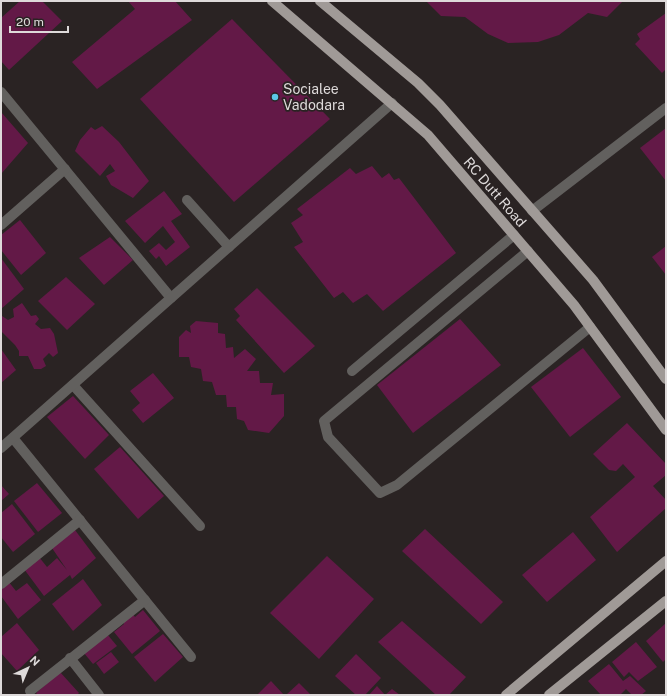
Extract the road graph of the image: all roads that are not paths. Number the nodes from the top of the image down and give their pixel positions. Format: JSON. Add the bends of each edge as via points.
{"nodes":[{"id":1,"x":272,"y":1,"type":"edge"},
{"id":2,"x":320,"y":1,"type":"edge"},
{"id":3,"x":1,"y":92,"type":"edge"},
{"id":4,"x":392,"y":103,"type":"junction"},
{"id":5,"x":666,"y":108,"type":"edge"},
{"id":6,"x":65,"y":169,"type":"junction"},
{"id":7,"x":187,"y":200,"type":"dead end"},
{"id":8,"x":532,"y":211,"type":"junction"},
{"id":9,"x":1,"y":225,"type":"edge"},
{"id":10,"x":514,"y":235,"type":"junction"},
{"id":11,"x":229,"y":247,"type":"junction"},
{"id":12,"x":528,"y":251,"type":"junction"},
{"id":13,"x":171,"y":298,"type":"junction"},
{"id":14,"x":590,"y":327,"type":"junction"},
{"id":15,"x":352,"y":371,"type":"dead end"},
{"id":16,"x":666,"y":379,"type":"edge"},
{"id":17,"x":73,"y":385,"type":"junction"},
{"id":18,"x":666,"y":430,"type":"edge"},
{"id":19,"x":13,"y":438,"type":"junction"},
{"id":20,"x":1,"y":448,"type":"edge"},
{"id":21,"x":80,"y":520,"type":"junction"},
{"id":22,"x":200,"y":526,"type":"dead end"},
{"id":23,"x":666,"y":561,"type":"edge"},
{"id":24,"x":1,"y":584,"type":"edge"},
{"id":25,"x":145,"y":600,"type":"junction"},
{"id":26,"x":666,"y":601,"type":"edge"},
{"id":27,"x":192,"y":657,"type":"dead end"},
{"id":28,"x":70,"y":658,"type":"junction"},
{"id":29,"x":30,"y":691,"type":"dead end"},
{"id":30,"x":99,"y":695,"type":"edge"},
{"id":31,"x":506,"y":695,"type":"edge"},
{"id":32,"x":549,"y":695,"type":"edge"}],
"edges":[{"from":1,"to":4,"type":"main road","name":"RC Dutt Road"},
{"from":2,"to":8,"type":"main road","name":"RC Dutt Road","via":[[418,83]]},
{"from":3,"to":6,"type":"street"},
{"from":4,"to":10,"type":"main road","name":"RC Dutt Road","via":[[428,135]]},
{"from":4,"to":11,"type":"street"},
{"from":5,"to":8,"type":"street"},
{"from":6,"to":9,"type":"street"},
{"from":6,"to":13,"type":"street"},
{"from":7,"to":11,"type":"street"},
{"from":8,"to":16,"type":"main road","name":"RC Dutt Road","via":[[593,280]]},
{"from":10,"to":12,"type":"main road","name":"RC Dutt Road"},
{"from":10,"to":15,"type":"street"},
{"from":11,"to":13,"type":"street"},
{"from":12,"to":14,"type":"main road","name":"RC Dutt Road"},
{"from":12,"to":14,"type":"street","via":[[324,421],[328,437],[380,493],[397,485]]},
{"from":13,"to":17,"type":"street"},
{"from":14,"to":18,"type":"main road","name":"RC Dutt Road"},
{"from":17,"to":19,"type":"street"},
{"from":17,"to":22,"type":"street"},
{"from":19,"to":20,"type":"street"},
{"from":19,"to":21,"type":"street"},
{"from":21,"to":24,"type":"street"},
{"from":21,"to":25,"type":"street"},
{"from":23,"to":31,"type":"main road"},
{"from":25,"to":27,"type":"street"},
{"from":25,"to":28,"type":"street"},
{"from":26,"to":32,"type":"main road"},
{"from":28,"to":29,"type":"street"},
{"from":28,"to":30,"type":"street"}]}
